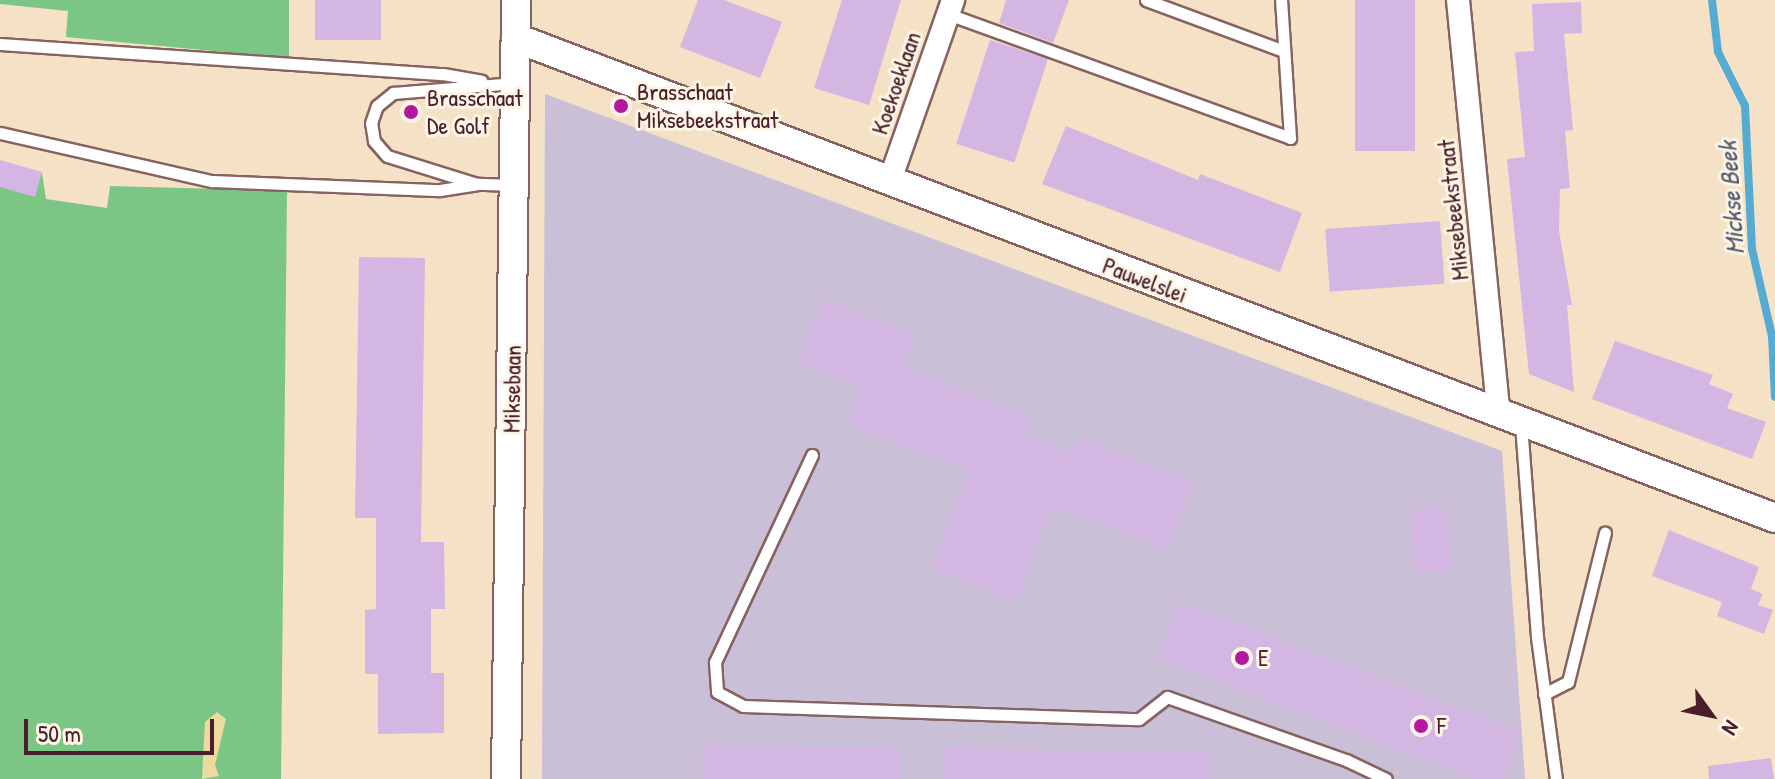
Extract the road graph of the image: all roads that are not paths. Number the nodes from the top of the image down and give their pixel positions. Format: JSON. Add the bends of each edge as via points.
{"nodes":[{"id":1,"x":516,"y":0,"type":"edge"},
{"id":2,"x":1146,"y":0,"type":"edge"},
{"id":3,"x":1281,"y":0,"type":"edge"},
{"id":4,"x":1458,"y":0,"type":"edge"},
{"id":5,"x":950,"y":7,"type":"edge"},
{"id":6,"x":516,"y":38,"type":"junction"},
{"id":7,"x":0,"y":44,"type":"edge"},
{"id":8,"x":1284,"y":51,"type":"junction"},
{"id":9,"x":481,"y":81,"type":"junction"},
{"id":10,"x":515,"y":83,"type":"junction"},
{"id":11,"x":0,"y":133,"type":"edge"},
{"id":12,"x":889,"y":183,"type":"junction"},
{"id":13,"x":477,"y":184,"type":"junction"},
{"id":14,"x":514,"y":185,"type":"junction"},
{"id":15,"x":1510,"y":419,"type":"junction"},
{"id":16,"x":812,"y":455,"type":"dead end"},
{"id":17,"x":1775,"y":518,"type":"edge"},
{"id":18,"x":1605,"y":532,"type":"dead end"},
{"id":19,"x":1544,"y":694,"type":"junction"},
{"id":20,"x":506,"y":779,"type":"edge"},
{"id":21,"x":1386,"y":779,"type":"edge"},
{"id":22,"x":1556,"y":779,"type":"edge"}],
"edges":[{"from":1,"to":6,"type":"street","name":"Miksebaan"},
{"from":2,"to":8,"type":"lane"},
{"from":3,"to":8,"type":"lane"},
{"from":4,"to":15,"type":"street","name":"Miksebeekstraat"},
{"from":5,"to":8,"type":"lane","via":[[1290,138]]},
{"from":5,"to":12,"type":"street","name":"Koekoeklaan"},
{"from":6,"to":10,"type":"street","name":"Miksebaan"},
{"from":6,"to":12,"type":"street","name":"Pauwelslei"},
{"from":7,"to":9,"type":"lane","via":[[443,74]]},
{"from":9,"to":10,"type":"lane"},
{"from":9,"to":13,"type":"lane","via":[[393,93],[377,106],[371,123],[374,141],[387,156]]},
{"from":10,"to":14,"type":"street","name":"Miksebaan"},
{"from":11,"to":13,"type":"lane","via":[[212,181],[440,190]]},
{"from":12,"to":15,"type":"street","name":"Pauwelslei"},
{"from":13,"to":14,"type":"lane"},
{"from":14,"to":20,"type":"street","name":"Miksebaan"},
{"from":15,"to":17,"type":"street","name":"Pauwelslei"},
{"from":15,"to":19,"type":"lane"},
{"from":16,"to":21,"type":"lane","via":[[715,662],[717,692],[743,706],[1139,719],[1167,697]]},
{"from":18,"to":19,"type":"lane","via":[[1568,682]]},
{"from":19,"to":22,"type":"lane"}]}
